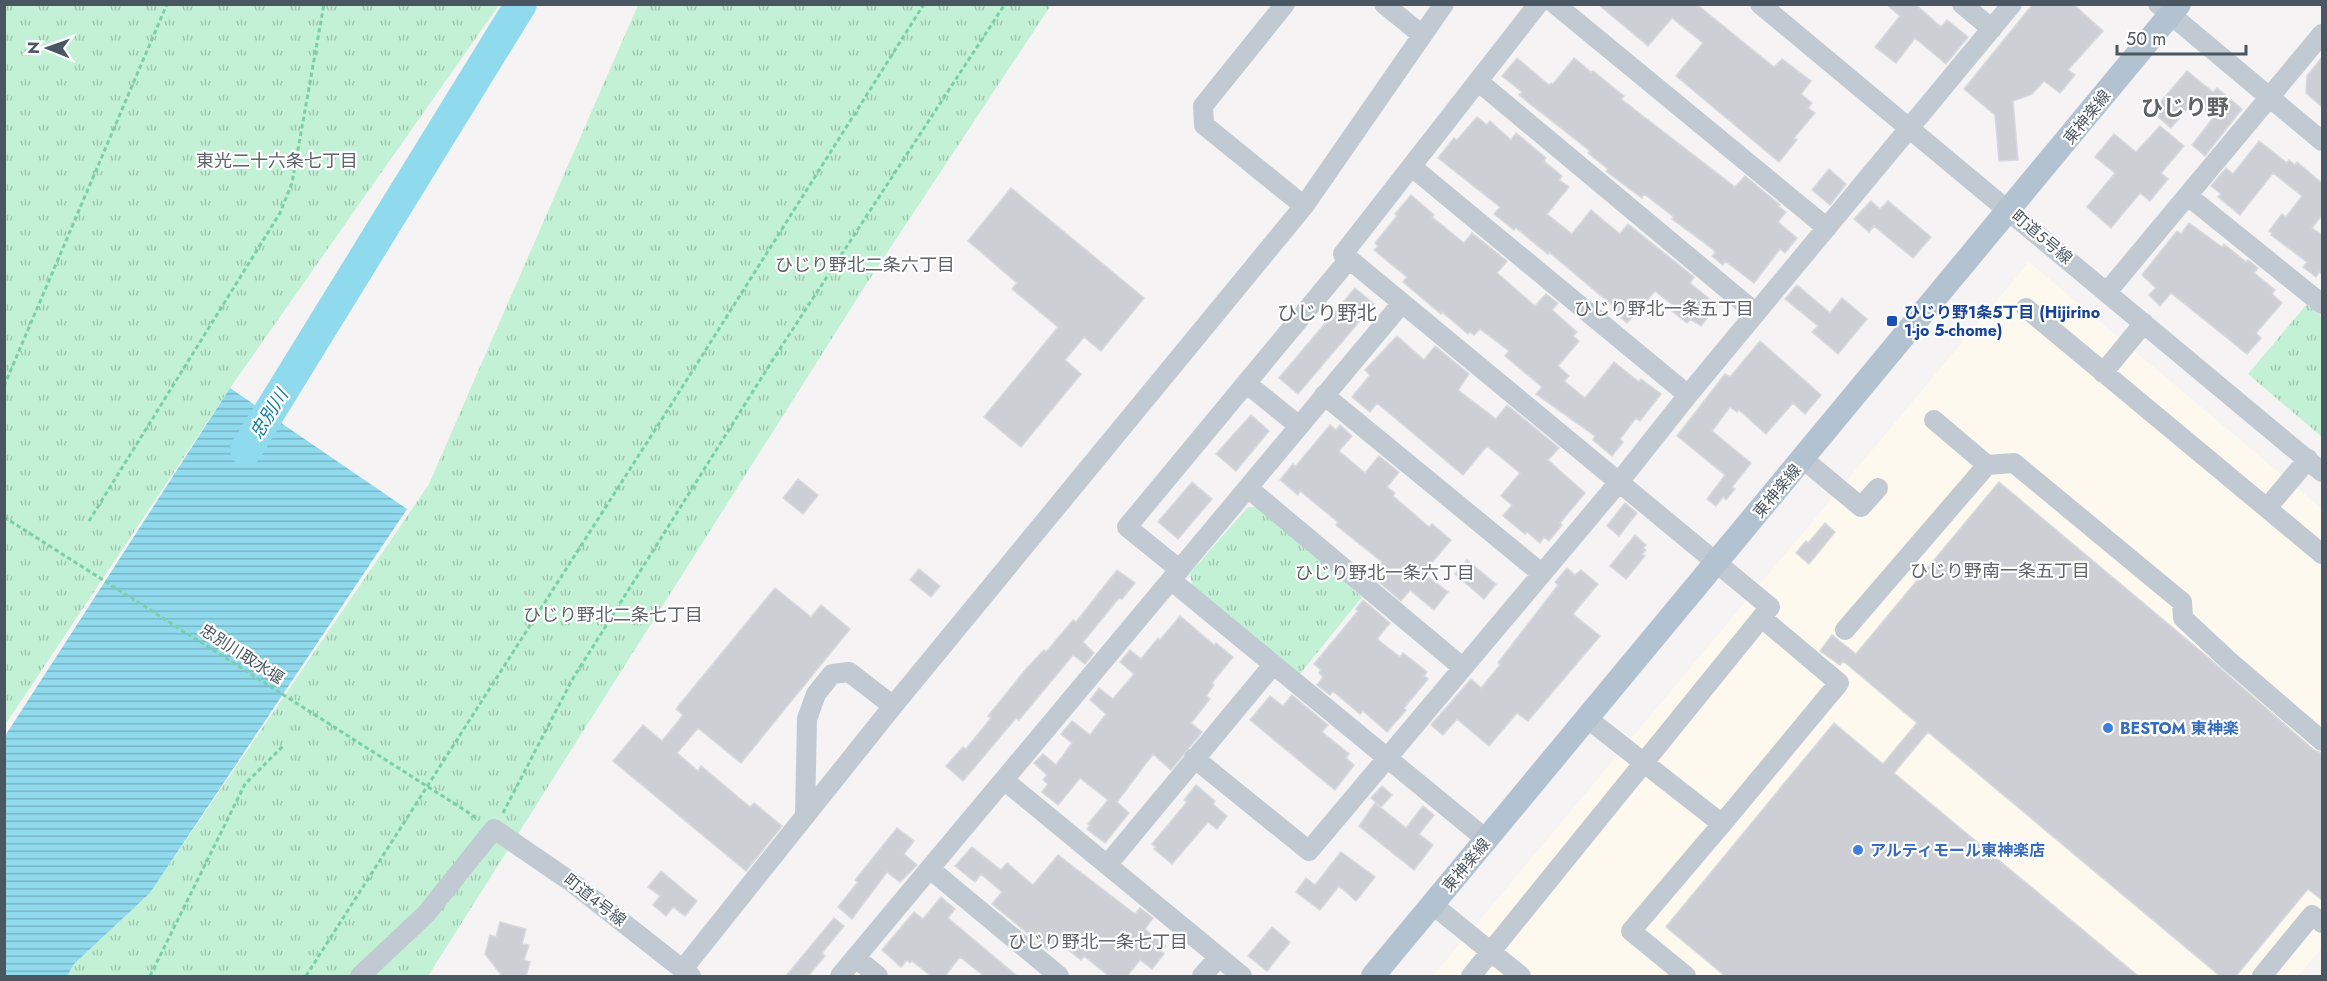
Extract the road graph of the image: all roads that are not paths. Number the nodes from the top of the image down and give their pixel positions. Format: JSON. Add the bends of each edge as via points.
{"nodes":[{"id":1,"x":1285,"y":4,"type":"edge"},
{"id":2,"x":1384,"y":4,"type":"edge"},
{"id":3,"x":1443,"y":4,"type":"edge"},
{"id":4,"x":1538,"y":4,"type":"edge"},
{"id":5,"x":1555,"y":4,"type":"edge"},
{"id":6,"x":1760,"y":4,"type":"edge"},
{"id":7,"x":1962,"y":4,"type":"edge"},
{"id":8,"x":2012,"y":4,"type":"edge"},
{"id":9,"x":2169,"y":8,"type":"edge"},
{"id":10,"x":1992,"y":29,"type":"junction"},
{"id":11,"x":2322,"y":34,"type":"edge"},
{"id":12,"x":1422,"y":35,"type":"junction"},
{"id":13,"x":1479,"y":82,"type":"junction"},
{"id":14,"x":2269,"y":97,"type":"junction"},
{"id":15,"x":1908,"y":128,"type":"junction"},
{"id":16,"x":2322,"y":141,"type":"edge"},
{"id":17,"x":1412,"y":167,"type":"junction"},
{"id":18,"x":2188,"y":196,"type":"junction"},
{"id":19,"x":1304,"y":206,"type":"junction"},
{"id":20,"x":2010,"y":211,"type":"junction"},
{"id":21,"x":1827,"y":228,"type":"junction"},
{"id":22,"x":1349,"y":259,"type":"junction"},
{"id":23,"x":2107,"y":292,"type":"junction"},
{"id":24,"x":1402,"y":303,"type":"junction"},
{"id":25,"x":2322,"y":304,"type":"edge"},
{"id":26,"x":2026,"y":308,"type":"dead end"},
{"id":27,"x":1756,"y":314,"type":"junction"},
{"id":28,"x":2144,"y":323,"type":"junction"},
{"id":29,"x":2103,"y":373,"type":"junction"},
{"id":30,"x":1246,"y":383,"type":"junction"},
{"id":31,"x":1688,"y":394,"type":"junction"},
{"id":32,"x":1324,"y":395,"type":"junction"},
{"id":33,"x":1934,"y":420,"type":"dead end"},
{"id":34,"x":1299,"y":426,"type":"junction"},
{"id":35,"x":1803,"y":459,"type":"junction"},
{"id":36,"x":1987,"y":465,"type":"junction"},
{"id":37,"x":2315,"y":465,"type":"edge"},
{"id":38,"x":1619,"y":482,"type":"junction"},
{"id":39,"x":1248,"y":488,"type":"junction"},
{"id":40,"x":1878,"y":488,"type":"dead end"},
{"id":41,"x":2267,"y":508,"type":"junction"},
{"id":42,"x":2322,"y":554,"type":"edge"},
{"id":43,"x":1716,"y":564,"type":"junction"},
{"id":44,"x":1541,"y":573,"type":"junction"},
{"id":45,"x":1176,"y":575,"type":"junction"},
{"id":46,"x":1762,"y":618,"type":"junction"},
{"id":47,"x":1845,"y":630,"type":"dead end"},
{"id":48,"x":1273,"y":665,"type":"junction"},
{"id":49,"x":1462,"y":667,"type":"junction"},
{"id":50,"x":893,"y":706,"type":"junction"},
{"id":51,"x":1588,"y":719,"type":"junction"},
{"id":52,"x":2322,"y":741,"type":"edge"},
{"id":53,"x":1194,"y":758,"type":"junction"},
{"id":54,"x":1387,"y":758,"type":"junction"},
{"id":55,"x":1645,"y":763,"type":"junction"},
{"id":56,"x":1004,"y":780,"type":"junction"},
{"id":57,"x":805,"y":814,"type":"junction"},
{"id":58,"x":1722,"y":824,"type":"junction"},
{"id":59,"x":1487,"y":840,"type":"junction"},
{"id":60,"x":1107,"y":864,"type":"junction"},
{"id":61,"x":930,"y":869,"type":"junction"},
{"id":62,"x":1433,"y":905,"type":"junction"},
{"id":63,"x":2322,"y":923,"type":"edge"},
{"id":64,"x":1491,"y":952,"type":"junction"},
{"id":65,"x":1219,"y":957,"type":"junction"},
{"id":66,"x":856,"y":958,"type":"junction"},
{"id":67,"x":687,"y":973,"type":"edge"},
{"id":68,"x":360,"y":976,"type":"edge"},
{"id":69,"x":840,"y":976,"type":"edge"},
{"id":70,"x":878,"y":976,"type":"edge"},
{"id":71,"x":1059,"y":976,"type":"edge"},
{"id":72,"x":1202,"y":976,"type":"edge"},
{"id":73,"x":1242,"y":976,"type":"edge"},
{"id":74,"x":1373,"y":976,"type":"edge"},
{"id":75,"x":1471,"y":976,"type":"edge"},
{"id":76,"x":1521,"y":976,"type":"edge"},
{"id":77,"x":1686,"y":976,"type":"edge"},
{"id":78,"x":2262,"y":976,"type":"edge"}],
"edges":[{"from":1,"to":19,"type":"street","via":[[1203,105],[1203,125]]},
{"from":2,"to":12,"type":"street"},
{"from":3,"to":12,"type":"street"},
{"from":4,"to":13,"type":"street"},
{"from":5,"to":21,"type":"street"},
{"from":6,"to":15,"type":"street","name":"町道5号線"},
{"from":7,"to":10,"type":"street"},
{"from":8,"to":10,"type":"street"},
{"from":9,"to":14,"type":"street"},
{"from":9,"to":20,"type":"main road","name":"東神楽線"},
{"from":10,"to":15,"type":"street"},
{"from":11,"to":14,"type":"street"},
{"from":12,"to":19,"type":"street"},
{"from":13,"to":17,"type":"street"},
{"from":13,"to":27,"type":"street"},
{"from":14,"to":16,"type":"street"},
{"from":14,"to":18,"type":"street"},
{"from":15,"to":20,"type":"street","name":"町道5号線"},
{"from":15,"to":21,"type":"street"},
{"from":17,"to":22,"type":"street","via":[[1343,254]]},
{"from":17,"to":31,"type":"street"},
{"from":18,"to":23,"type":"street"},
{"from":18,"to":25,"type":"street"},
{"from":19,"to":50,"type":"street"},
{"from":20,"to":23,"type":"street","name":"町道5号線"},
{"from":20,"to":35,"type":"main road","name":"東神楽線"},
{"from":21,"to":27,"type":"street"},
{"from":22,"to":24,"type":"street"},
{"from":22,"to":30,"type":"street"},
{"from":23,"to":28,"type":"street","name":"町道5号線"},
{"from":24,"to":32,"type":"street"},
{"from":24,"to":38,"type":"street"},
{"from":26,"to":29,"type":"street"},
{"from":27,"to":31,"type":"street"},
{"from":28,"to":29,"type":"street"},
{"from":28,"to":37,"type":"street","name":"町道5号線"},
{"from":29,"to":41,"type":"street"},
{"from":30,"to":34,"type":"street"},
{"from":30,"to":45,"type":"street","via":[[1127,527]]},
{"from":31,"to":38,"type":"street"},
{"from":32,"to":34,"type":"street"},
{"from":32,"to":44,"type":"street"},
{"from":33,"to":36,"type":"street"},
{"from":34,"to":39,"type":"street"},
{"from":35,"to":40,"type":"street","via":[[1862,507]]},
{"from":35,"to":43,"type":"main road","name":"東神楽線"},
{"from":36,"to":47,"type":"street"},
{"from":36,"to":52,"type":"street","via":[[2014,463],[2182,602],[2183,618]]},
{"from":37,"to":41,"type":"street"},
{"from":38,"to":43,"type":"street"},
{"from":38,"to":44,"type":"street"},
{"from":39,"to":45,"type":"street"},
{"from":39,"to":49,"type":"street"},
{"from":41,"to":42,"type":"street"},
{"from":43,"to":46,"type":"street","via":[[1770,607]]},
{"from":43,"to":51,"type":"main road","name":"東神楽線"},
{"from":44,"to":49,"type":"street"},
{"from":45,"to":48,"type":"street"},
{"from":45,"to":56,"type":"street"},
{"from":46,"to":55,"type":"street"},
{"from":46,"to":58,"type":"street","via":[[1839,683]]},
{"from":48,"to":53,"type":"street"},
{"from":48,"to":54,"type":"street"},
{"from":49,"to":54,"type":"street"},
{"from":50,"to":57,"type":"street"},
{"from":50,"to":57,"type":"street","via":[[849,672],[832,674],[816,693],[807,719]]},
{"from":51,"to":55,"type":"street"},
{"from":51,"to":59,"type":"main road","name":"東神楽線"},
{"from":53,"to":54,"type":"street","via":[[1309,851]]},
{"from":53,"to":60,"type":"street"},
{"from":54,"to":59,"type":"street"},
{"from":55,"to":58,"type":"street"},
{"from":55,"to":64,"type":"street"},
{"from":56,"to":60,"type":"street"},
{"from":56,"to":61,"type":"street"},
{"from":57,"to":67,"type":"street"},
{"from":58,"to":77,"type":"street","via":[[1631,931]]},
{"from":59,"to":62,"type":"main road","name":"東神楽線"},
{"from":60,"to":65,"type":"street"},
{"from":61,"to":66,"type":"street"},
{"from":61,"to":71,"type":"street"},
{"from":62,"to":64,"type":"street"},
{"from":62,"to":74,"type":"main road","name":"東神楽線"},
{"from":63,"to":78,"type":"street","via":[[2312,915]]},
{"from":64,"to":75,"type":"street"},
{"from":64,"to":76,"type":"street"},
{"from":65,"to":72,"type":"street"},
{"from":65,"to":73,"type":"street"},
{"from":66,"to":69,"type":"street"},
{"from":66,"to":70,"type":"street"},
{"from":67,"to":68,"type":"street","name":"町道4号線","via":[[570,881],[494,829],[426,914]]}]}
